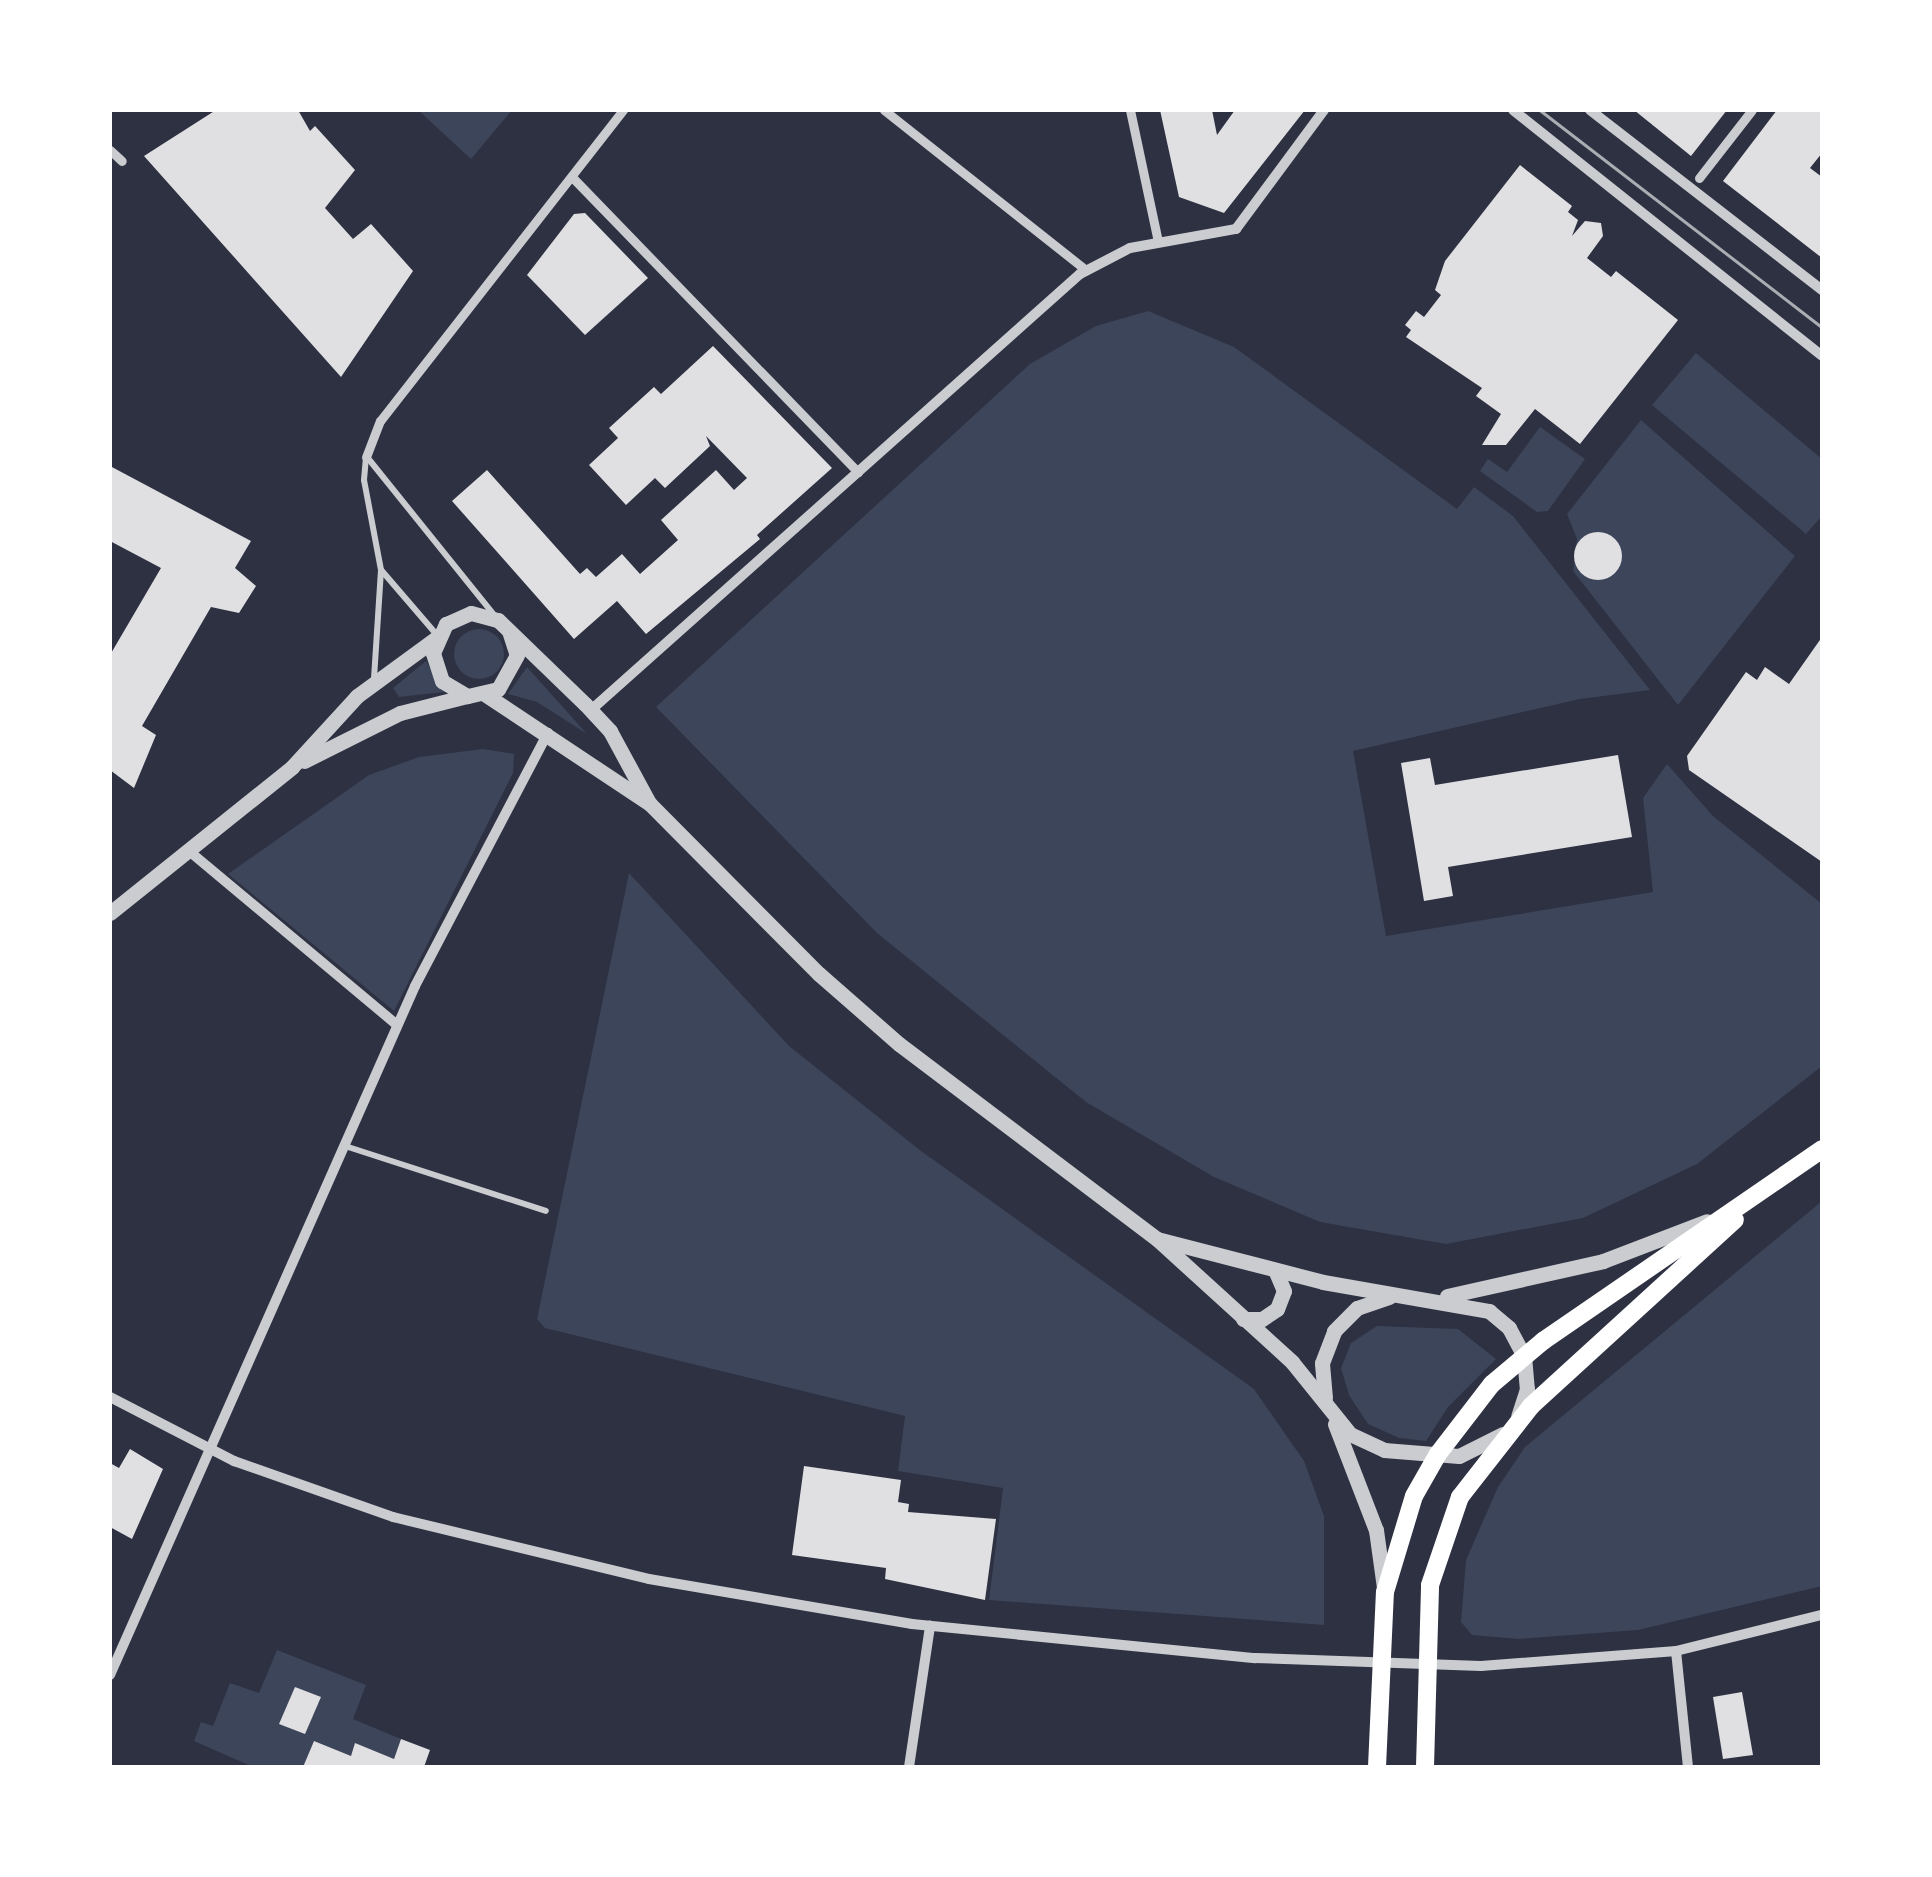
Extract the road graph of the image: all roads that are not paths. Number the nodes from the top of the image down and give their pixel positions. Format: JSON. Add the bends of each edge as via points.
{"nodes":[{"id":1,"x":623,"y":110,"type":"edge"},
{"id":2,"x":884,"y":110,"type":"edge"},
{"id":3,"x":1130,"y":110,"type":"edge"},
{"id":4,"x":1324,"y":110,"type":"edge"},
{"id":5,"x":1513,"y":110,"type":"edge"},
{"id":6,"x":1590,"y":110,"type":"edge"},
{"id":7,"x":1752,"y":110,"type":"edge"},
{"id":8,"x":110,"y":150,"type":"edge"},
{"id":9,"x":122,"y":162,"type":"dead end"},
{"id":10,"x":572,"y":176,"type":"junction"},
{"id":11,"x":1698,"y":178,"type":"dead end"},
{"id":12,"x":1158,"y":242,"type":"junction"},
{"id":13,"x":1086,"y":270,"type":"junction"},
{"id":14,"x":1822,"y":290,"type":"edge"},
{"id":15,"x":1822,"y":356,"type":"edge"},
{"id":16,"x":366,"y":456,"type":"junction"},
{"id":17,"x":858,"y":472,"type":"junction"},
{"id":18,"x":381,"y":570,"type":"junction"},
{"id":19,"x":503,"y":625,"type":"junction"},
{"id":20,"x":436,"y":637,"type":"junction"},
{"id":21,"x":374,"y":682,"type":"junction"},
{"id":22,"x":486,"y":695,"type":"junction"},
{"id":23,"x":466,"y":696,"type":"junction"},
{"id":24,"x":591,"y":710,"type":"junction"},
{"id":25,"x":549,"y":732,"type":"junction"},
{"id":26,"x":292,"y":768,"type":"junction"},
{"id":27,"x":650,"y":804,"type":"junction"},
{"id":28,"x":188,"y":851,"type":"junction"},
{"id":29,"x":110,"y":913,"type":"edge"},
{"id":30,"x":397,"y":1025,"type":"junction"},
{"id":31,"x":346,"y":1146,"type":"junction"},
{"id":32,"x":1822,"y":1148,"type":"edge"},
{"id":33,"x":1772,"y":1186,"type":"junction"},
{"id":34,"x":546,"y":1211,"type":"dead end"},
{"id":35,"x":1157,"y":1239,"type":"junction"},
{"id":36,"x":1275,"y":1270,"type":"junction"},
{"id":37,"x":1428,"y":1300,"type":"junction"},
{"id":38,"x":1244,"y":1318,"type":"junction"},
{"id":39,"x":1524,"y":1356,"type":"junction"},
{"id":40,"x":110,"y":1396,"type":"edge"},
{"id":41,"x":1327,"y":1403,"type":"junction"},
{"id":42,"x":1508,"y":1430,"type":"junction"},
{"id":43,"x":211,"y":1450,"type":"junction"},
{"id":44,"x":1438,"y":1454,"type":"junction"},
{"id":45,"x":1384,"y":1592,"type":"junction"},
{"id":46,"x":1822,"y":1615,"type":"edge"},
{"id":47,"x":930,"y":1626,"type":"junction"},
{"id":48,"x":1676,"y":1650,"type":"junction"},
{"id":49,"x":1383,"y":1663,"type":"junction"},
{"id":50,"x":1426,"y":1665,"type":"junction"},
{"id":51,"x":110,"y":1674,"type":"edge"},
{"id":52,"x":910,"y":1767,"type":"edge"},
{"id":53,"x":1376,"y":1767,"type":"edge"},
{"id":54,"x":1425,"y":1767,"type":"edge"},
{"id":55,"x":1688,"y":1767,"type":"edge"}],
"edges":[{"from":1,"to":10,"type":"street"},
{"from":2,"to":13,"type":"street"},
{"from":3,"to":12,"type":"street"},
{"from":4,"to":12,"type":"street","via":[[1244,220],[1226,234]]},
{"from":5,"to":15,"type":"street"},
{"from":6,"to":14,"type":"street"},
{"from":7,"to":11,"type":"street"},
{"from":8,"to":9,"type":"street"},
{"from":10,"to":16,"type":"street","via":[[380,421]]},
{"from":10,"to":17,"type":"street"},
{"from":12,"to":13,"type":"street","via":[[1120,251]]},
{"from":13,"to":17,"type":"street"},
{"from":16,"to":18,"type":"lane","via":[[364,480]]},
{"from":16,"to":19,"type":"lane"},
{"from":17,"to":24,"type":"street"},
{"from":18,"to":20,"type":"lane"},
{"from":18,"to":21,"type":"lane"},
{"from":19,"to":20,"type":"street","via":[[457,616]]},
{"from":19,"to":22,"type":"street","via":[[514,669]]},
{"from":19,"to":24,"type":"street"},
{"from":20,"to":21,"type":"street"},
{"from":20,"to":23,"type":"street","via":[[438,674]]},
{"from":21,"to":26,"type":"street"},
{"from":22,"to":23,"type":"street"},
{"from":22,"to":25,"type":"street"},
{"from":23,"to":26,"type":"street","via":[[400,713]]},
{"from":24,"to":27,"type":"street"},
{"from":25,"to":27,"type":"street"},
{"from":25,"to":30,"type":"street","via":[[483,846]]},
{"from":26,"to":28,"type":"street"},
{"from":27,"to":35,"type":"street","via":[[885,1032],[1038,1156]]},
{"from":28,"to":29,"type":"street"},
{"from":28,"to":30,"type":"street"},
{"from":30,"to":31,"type":"street"},
{"from":31,"to":34,"type":"lane"},
{"from":31,"to":43,"type":"street"},
{"from":32,"to":33,"type":"main road"},
{"from":33,"to":37,"type":"street","via":[[1631,1252]]},
{"from":33,"to":39,"type":"main road"},
{"from":33,"to":42,"type":"main road"},
{"from":35,"to":36,"type":"street"},
{"from":35,"to":38,"type":"street"},
{"from":36,"to":37,"type":"street"},
{"from":36,"to":38,"type":"street","via":[[1284,1291],[1276,1309],[1262,1319]]},
{"from":37,"to":39,"type":"street","via":[[1488,1311],[1514,1334]]},
{"from":37,"to":41,"type":"street","via":[[1379,1299],[1342,1320],[1322,1363]]},
{"from":38,"to":41,"type":"street"},
{"from":39,"to":42,"type":"street","via":[[1526,1396]]},
{"from":39,"to":44,"type":"main road","via":[[1492,1384]]},
{"from":40,"to":43,"type":"street"},
{"from":41,"to":44,"type":"street","via":[[1344,1428],[1370,1446]]},
{"from":41,"to":45,"type":"street","via":[[1376,1530]]},
{"from":42,"to":44,"type":"street","via":[[1474,1453]]},
{"from":42,"to":50,"type":"main road","via":[[1464,1490],[1440,1541],[1430,1585]]},
{"from":43,"to":47,"type":"street","via":[[344,1501],[517,1550]]},
{"from":43,"to":51,"type":"street"},
{"from":44,"to":45,"type":"main road","via":[[1414,1496]]},
{"from":45,"to":49,"type":"main road"},
{"from":46,"to":48,"type":"street"},
{"from":47,"to":49,"type":"street"},
{"from":47,"to":52,"type":"street"},
{"from":48,"to":50,"type":"street","via":[[1564,1663]]},
{"from":48,"to":55,"type":"street"},
{"from":49,"to":50,"type":"street"},
{"from":49,"to":53,"type":"main road"},
{"from":50,"to":54,"type":"main road"}]}
